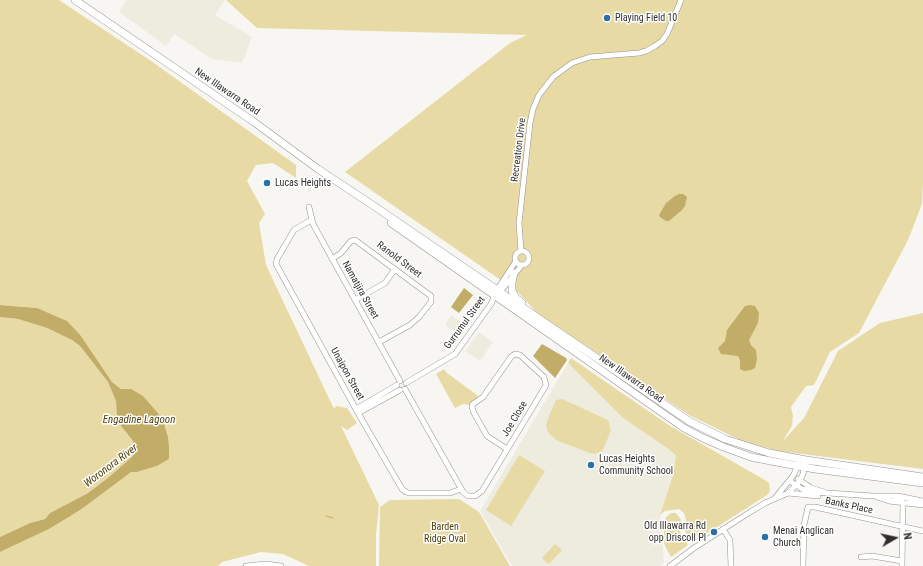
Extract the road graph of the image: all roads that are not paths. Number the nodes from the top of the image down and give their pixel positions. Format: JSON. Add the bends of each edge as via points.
{"nodes":[{"id":1,"x":75,"y":0,"type":"edge"},
{"id":2,"x":681,"y":0,"type":"edge"},
{"id":3,"x":309,"y":207,"type":"dead end"},
{"id":4,"x":311,"y":220,"type":"junction"},
{"id":5,"x":521,"y":251,"type":"junction"},
{"id":6,"x":332,"y":259,"type":"junction"},
{"id":7,"x":516,"y":262,"type":"junction"},
{"id":8,"x":522,"y":265,"type":"junction"},
{"id":9,"x":395,"y":269,"type":"junction"},
{"id":10,"x":514,"y":273,"type":"junction"},
{"id":11,"x":497,"y":293,"type":"junction"},
{"id":12,"x":355,"y":300,"type":"junction"},
{"id":13,"x":529,"y":313,"type":"junction"},
{"id":14,"x":379,"y":342,"type":"junction"},
{"id":15,"x":400,"y":386,"type":"junction"},
{"id":16,"x":357,"y":411,"type":"junction"},
{"id":17,"x":507,"y":449,"type":"junction"},
{"id":18,"x":802,"y":463,"type":"junction"},
{"id":19,"x":923,"y":477,"type":"edge"},
{"id":20,"x":792,"y":478,"type":"junction"},
{"id":21,"x":798,"y":483,"type":"junction"},
{"id":22,"x":923,"y":483,"type":"edge"},
{"id":23,"x":461,"y":489,"type":"junction"},
{"id":24,"x":788,"y":493,"type":"junction"},
{"id":25,"x":827,"y":494,"type":"junction"},
{"id":26,"x":887,"y":495,"type":"junction"},
{"id":27,"x":471,"y":496,"type":"joint"},
{"id":28,"x":873,"y":496,"type":"junction"},
{"id":29,"x":775,"y":499,"type":"junction"},
{"id":30,"x":923,"y":502,"type":"edge"},
{"id":31,"x":903,"y":503,"type":"junction"},
{"id":32,"x":903,"y":526,"type":"junction"},
{"id":33,"x":724,"y":529,"type":"junction"},
{"id":34,"x":923,"y":531,"type":"edge"},
{"id":35,"x":861,"y":557,"type":"dead end"},
{"id":36,"x":902,"y":563,"type":"edge"},
{"id":37,"x":246,"y":566,"type":"edge"},
{"id":38,"x":281,"y":566,"type":"edge"},
{"id":39,"x":670,"y":566,"type":"edge"},
{"id":40,"x":731,"y":566,"type":"edge"},
{"id":41,"x":803,"y":566,"type":"edge"}],
"edges":[{"from":1,"to":11,"type":"highway","name":"New Illawarra Road","via":[[366,202],[406,235]]},
{"from":2,"to":5,"type":"street","name":"Recreation Drive","via":[[667,34],[655,46],[639,53],[590,57],[572,63],[553,77],[539,95],[530,123],[520,223]]},
{"from":3,"to":4,"type":"street","name":"Namatjira Street"},
{"from":4,"to":6,"type":"street","name":"Namatjira Street"},
{"from":4,"to":16,"type":"street","name":"Unaipon Street","via":[[294,230],[276,264]]},
{"from":5,"to":7,"type":"street","via":[[516,254]]},
{"from":5,"to":8,"type":"street","via":[[527,253],[529,259]]},
{"from":6,"to":9,"type":"street","name":"Ranold Street","via":[[353,240]]},
{"from":6,"to":12,"type":"street","name":"Namatjira Street"},
{"from":7,"to":8,"type":"street"},
{"from":7,"to":11,"type":"street"},
{"from":8,"to":10,"type":"street"},
{"from":9,"to":12,"type":"street","via":[[385,283]]},
{"from":9,"to":14,"type":"street","name":"Ranold Street","via":[[432,299],[415,322]]},
{"from":10,"to":11,"type":"street"},
{"from":10,"to":13,"type":"highway","via":[[512,291]]},
{"from":11,"to":13,"type":"highway","name":"New Illawarra Road"},
{"from":11,"to":15,"type":"street","name":"Gurrumul Street","via":[[455,354],[406,383],[407,387]]},
{"from":11,"to":18,"type":"highway","name":"New Illawarra Road","via":[[684,428],[752,457]]},
{"from":12,"to":14,"type":"street","name":"Namatjira Street"},
{"from":13,"to":18,"type":"highway","name":"New Illawarra Road","via":[[689,421],[740,445]]},
{"from":14,"to":15,"type":"street","name":"Namatjira Street"},
{"from":15,"to":16,"type":"street"},
{"from":15,"to":23,"type":"street","name":"Namatjira Street"},
{"from":16,"to":23,"type":"street","name":"Unaipon Street","via":[[402,489],[410,493],[450,493]]},
{"from":17,"to":17,"type":"street","name":"Joe Close","via":[[546,383],[525,358],[515,354],[483,397],[472,407],[487,436]]},
{"from":17,"to":27,"type":"street","name":"Joe Close","via":[[482,491]]},
{"from":18,"to":19,"type":"highway","name":"New Illawarra Road"},
{"from":18,"to":20,"type":"street"},
{"from":18,"to":21,"type":"street"},
{"from":18,"to":22,"type":"highway","name":"New Illawarra Road"},
{"from":20,"to":21,"type":"street"},
{"from":20,"to":29,"type":"street"},
{"from":21,"to":24,"type":"street"},
{"from":21,"to":25,"type":"street","via":[[807,491]]},
{"from":23,"to":27,"type":"street","name":"Namatjira Street"},
{"from":24,"to":25,"type":"street","via":[[816,496]]},
{"from":24,"to":29,"type":"street"},
{"from":25,"to":28,"type":"street"},
{"from":26,"to":28,"type":"street"},
{"from":26,"to":30,"type":"street"},
{"from":26,"to":31,"type":"street","via":[[900,499]]},
{"from":28,"to":31,"type":"street"},
{"from":29,"to":33,"type":"street"},
{"from":30,"to":31,"type":"street"},
{"from":31,"to":32,"type":"street"},
{"from":32,"to":34,"type":"street","name":"Banks Place"},
{"from":32,"to":36,"type":"street"},
{"from":32,"to":41,"type":"street","name":"Banks Place","via":[[808,507],[805,516]]},
{"from":33,"to":39,"type":"street"},
{"from":33,"to":40,"type":"street","via":[[730,540]]},
{"from":35,"to":36,"type":"street","via":[[872,556]]},
{"from":37,"to":38,"type":"street"}]}
